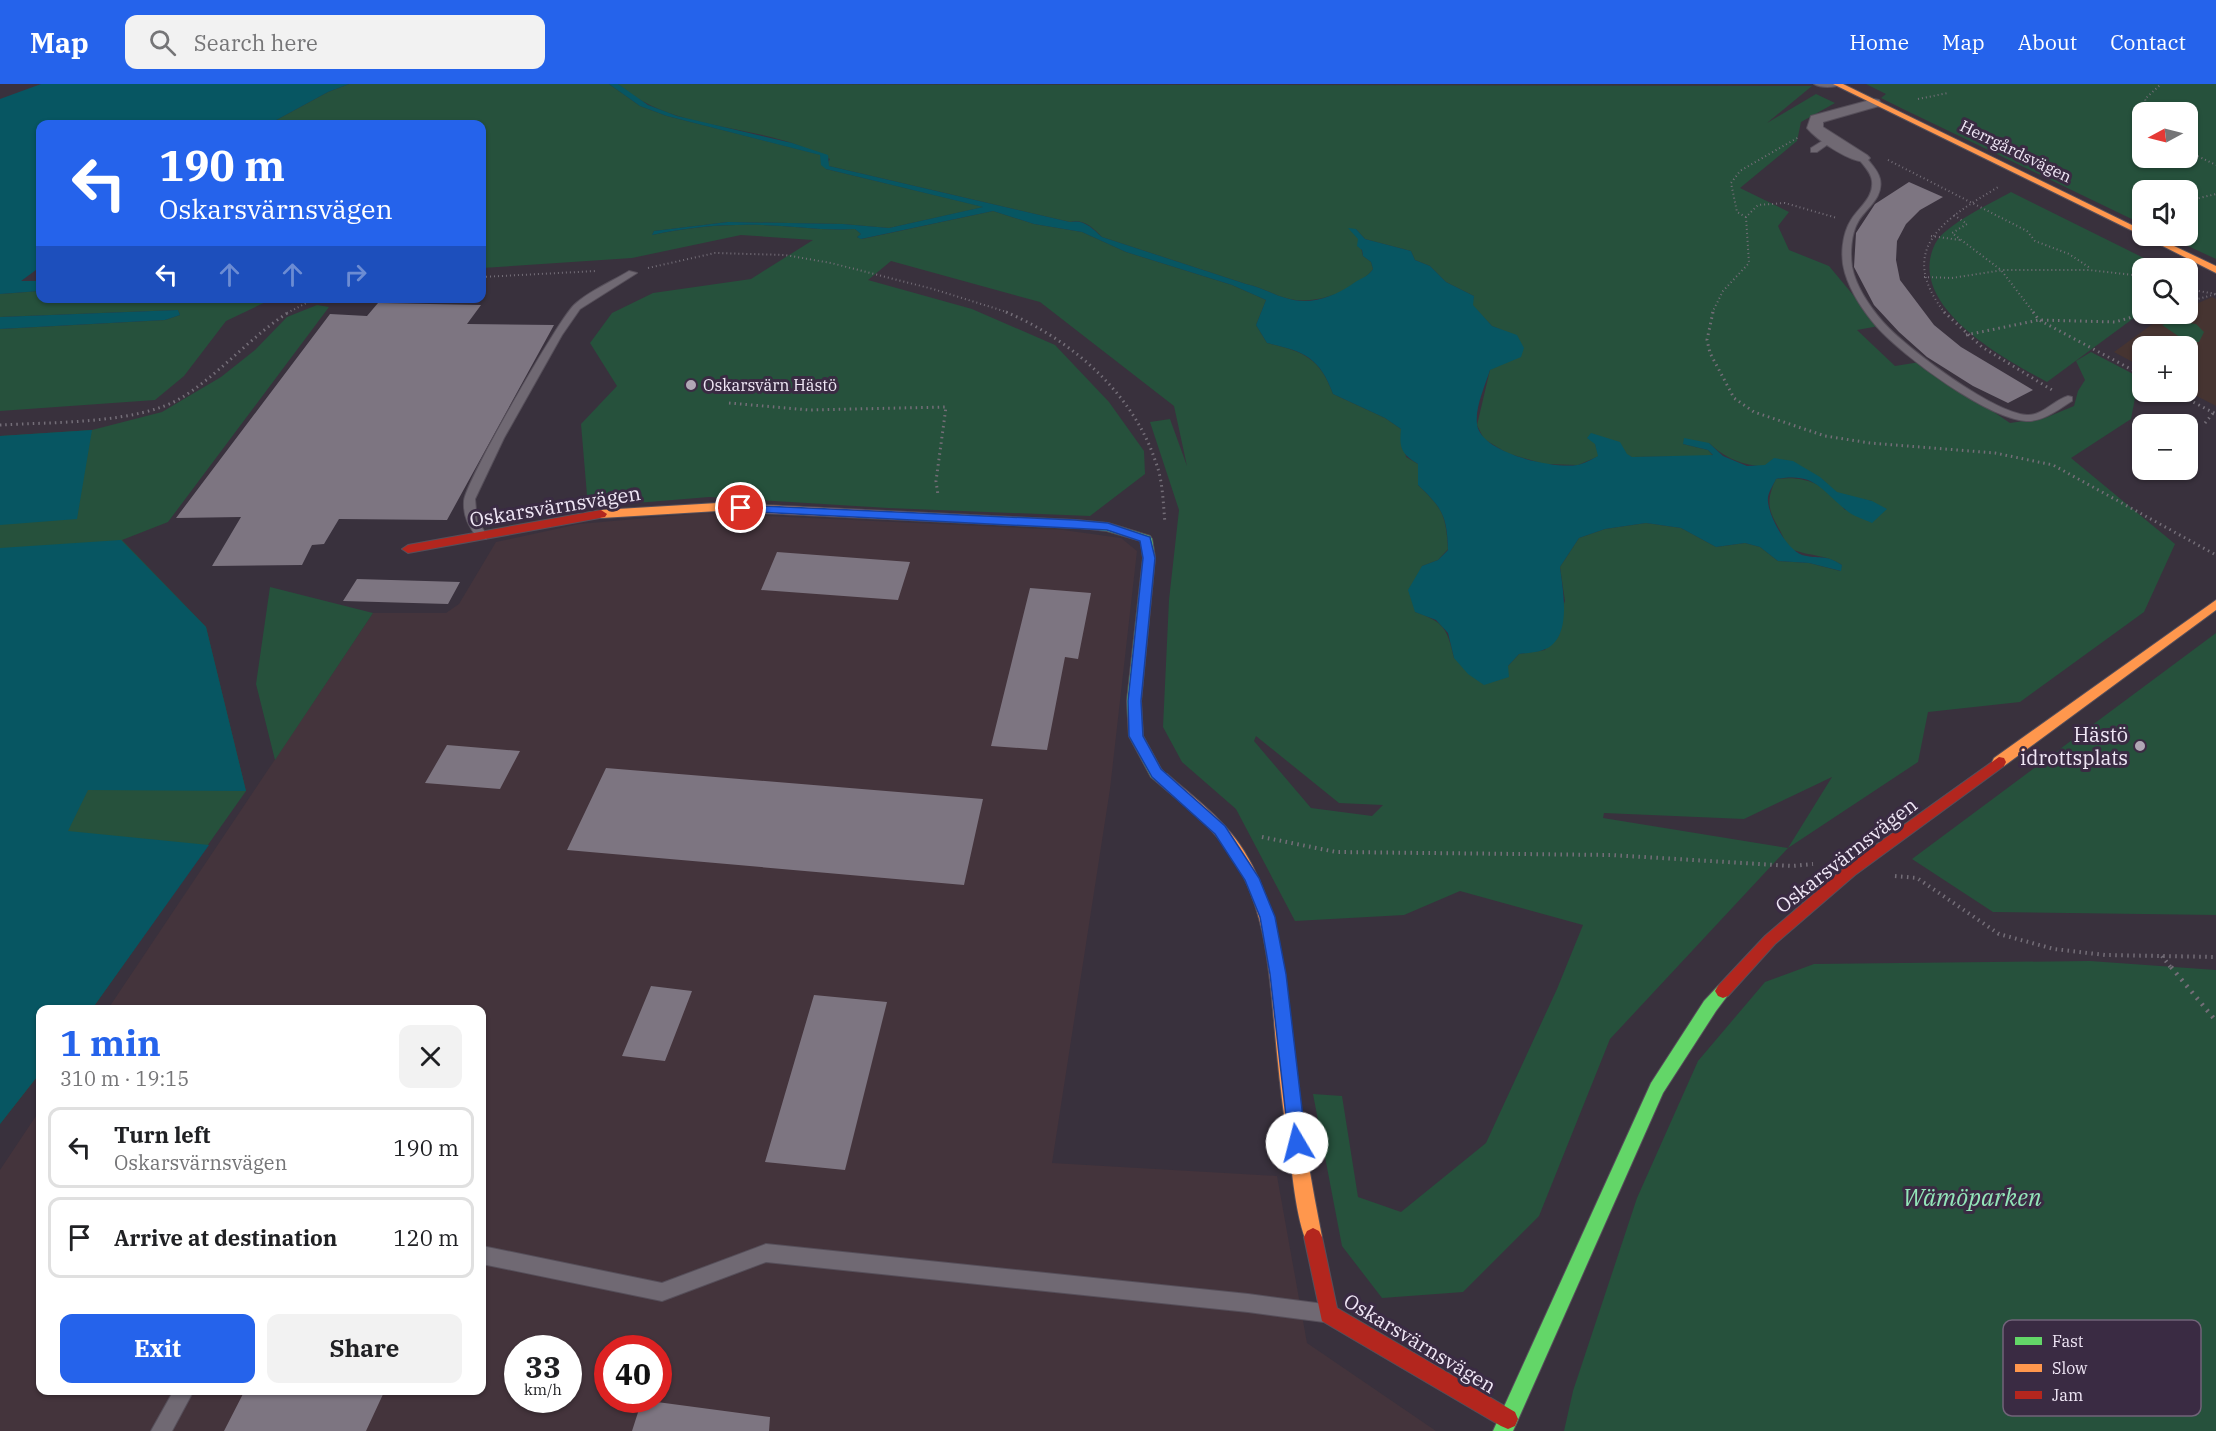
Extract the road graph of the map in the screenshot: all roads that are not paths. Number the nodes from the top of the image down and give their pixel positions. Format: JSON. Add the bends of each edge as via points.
{"nodes":[{"id":1,"x":1818,"y":84,"type":"edge"},
{"id":2,"x":1837,"y":84,"type":"edge"},
{"id":3,"x":1874,"y":103,"type":"junction"},
{"id":4,"x":1830,"y":140,"type":"junction"},
{"id":5,"x":1814,"y":150,"type":"dead end"},
{"id":6,"x":1862,"y":158,"type":"joint"},
{"id":7,"x":2132,"y":228,"type":"edge"},
{"id":8,"x":2167,"y":246,"type":"edge"},
{"id":9,"x":2216,"y":270,"type":"edge"},
{"id":10,"x":632,"y":273,"type":"road end"},
{"id":11,"x":2068,"y":399,"type":"road end"},
{"id":12,"x":482,"y":536,"type":"junction"},
{"id":13,"x":408,"y":549,"type":"dead end"},
{"id":14,"x":2216,"y":603,"type":"edge"},
{"id":15,"x":486,"y":1256,"type":"edge"},
{"id":16,"x":1329,"y":1314,"type":"junction"},
{"id":17,"x":182,"y":1395,"type":"edge"},
{"id":18,"x":1505,"y":1425,"type":"edge"},
{"id":19,"x":161,"y":1431,"type":"edge"}],
"edges":[{"from":1,"to":2,"type":"lane"},
{"from":2,"to":3,"type":"street","name":"Herrgårdsvägen"},
{"from":3,"to":4,"type":"street","via":[[1816,119],[1815,128]]},
{"from":3,"to":7,"type":"street","name":"Herrgårdsvägen"},
{"from":4,"to":5,"type":"lane"},
{"from":4,"to":6,"type":"street"},
{"from":6,"to":11,"type":"lane","via":[[1876,179],[1875,196],[1855,221],[1847,248],[1849,272],[1860,296],[1884,328],[1954,382],[2009,414],[2029,418]]},
{"from":8,"to":9,"type":"street"},
{"from":10,"to":12,"type":"lane","via":[[577,307],[557,334],[469,499],[471,521]]},
{"from":12,"to":13,"type":"street","name":"Oskarsvärnsvägen"},
{"from":12,"to":16,"type":"street","name":"Oskarsvärnsvägen","via":[[604,514],[718,507],[1108,526],[1146,539],[1149,558],[1134,701],[1136,736],[1156,773],[1220,830],[1238,853],[1267,917],[1278,974],[1288,1083],[1306,1203]]},
{"from":14,"to":18,"type":"street","name":"Oskarsvärnsvägen","via":[[1850,871],[1770,940],[1710,1006],[1657,1088]]},
{"from":15,"to":16,"type":"lane","via":[[662,1292],[766,1253]]},
{"from":16,"to":18,"type":"street","name":"Oskarsvärnsvägen"},
{"from":17,"to":19,"type":"lane"}]}
